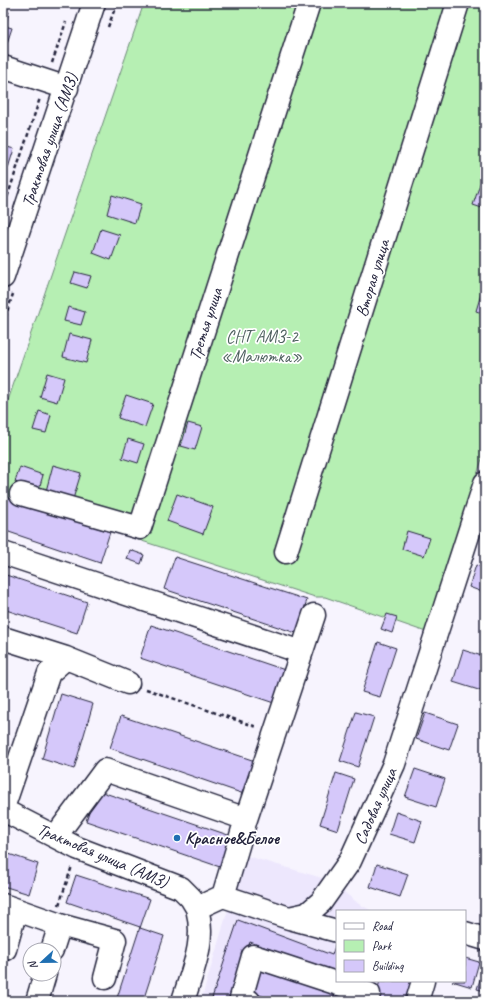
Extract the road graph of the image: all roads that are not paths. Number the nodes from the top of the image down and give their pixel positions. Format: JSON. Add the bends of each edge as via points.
{"nodes":[{"id":1,"x":94,"y":3,"type":"edge"},
{"id":2,"x":309,"y":3,"type":"edge"},
{"id":3,"x":458,"y":3,"type":"edge"},
{"id":4,"x":3,"y":67,"type":"edge"},
{"id":5,"x":67,"y":88,"type":"junction"},
{"id":6,"x":3,"y":277,"type":"edge"},
{"id":7,"x":485,"y":483,"type":"edge"},
{"id":8,"x":21,"y":494,"type":"dead end"},
{"id":9,"x":286,"y":552,"type":"dead end"},
{"id":10,"x":3,"y":553,"type":"edge"},
{"id":11,"x":314,"y":615,"type":"dead end"},
{"id":12,"x":3,"y":638,"type":"edge"},
{"id":13,"x":301,"y":652,"type":"junction"},
{"id":14,"x":66,"y":658,"type":"junction"},
{"id":15,"x":128,"y":683,"type":"road end"},
{"id":16,"x":3,"y":809,"type":"edge"},
{"id":17,"x":246,"y":819,"type":"junction"},
{"id":18,"x":56,"y":836,"type":"junction"},
{"id":19,"x":222,"y":896,"type":"junction"},
{"id":20,"x":9,"y":908,"type":"edge"},
{"id":21,"x":197,"y":908,"type":"junction"},
{"id":22,"x":289,"y":918,"type":"junction"},
{"id":23,"x":57,"y":924,"type":"junction"},
{"id":24,"x":336,"y":931,"type":"edge"},
{"id":25,"x":466,"y":933,"type":"edge"},
{"id":26,"x":485,"y":939,"type":"edge"},
{"id":27,"x":54,"y":942,"type":"edge"},
{"id":28,"x":5,"y":949,"type":"dead end"},
{"id":29,"x":106,"y":978,"type":"dead end"},
{"id":30,"x":43,"y":982,"type":"edge"},
{"id":31,"x":336,"y":982,"type":"edge"},
{"id":32,"x":338,"y":982,"type":"edge"},
{"id":33,"x":423,"y":982,"type":"edge"},
{"id":34,"x":370,"y":992,"type":"edge"},
{"id":35,"x":37,"y":1001,"type":"edge"},
{"id":36,"x":183,"y":1001,"type":"edge"},
{"id":37,"x":249,"y":1001,"type":"edge"},
{"id":38,"x":417,"y":1001,"type":"edge"}],
"edges":[{"from":1,"to":5,"type":"street","name":"Трактовая улица (АМЗ)"},
{"from":2,"to":8,"type":"street","name":"Третья улица","via":[[140,528]]},
{"from":3,"to":9,"type":"street","name":"Вторая улица"},
{"from":4,"to":5,"type":"street"},
{"from":5,"to":6,"type":"street","name":"Трактовая улица (АМЗ)"},
{"from":7,"to":22,"type":"street","name":"Садовая улица","via":[[394,764],[350,861],[321,902],[308,914]]},
{"from":10,"to":13,"type":"street"},
{"from":11,"to":13,"type":"street"},
{"from":12,"to":14,"type":"street"},
{"from":13,"to":17,"type":"street"},
{"from":14,"to":15,"type":"street"},
{"from":14,"to":16,"type":"street","via":[[49,674]]},
{"from":16,"to":18,"type":"street","name":"Трактовая улица (АМЗ)"},
{"from":17,"to":18,"type":"street","via":[[105,770]]},
{"from":17,"to":19,"type":"street"},
{"from":18,"to":21,"type":"street","name":"Трактовая улица (АМЗ)","via":[[77,848],[181,888]]},
{"from":19,"to":21,"type":"street"},
{"from":19,"to":22,"type":"street"},
{"from":20,"to":23,"type":"street"},
{"from":20,"to":28,"type":"street"},
{"from":21,"to":36,"type":"street","via":[[201,941]]},
{"from":22,"to":24,"type":"street"},
{"from":23,"to":27,"type":"street"},
{"from":23,"to":29,"type":"street","via":[[115,940]]},
{"from":25,"to":26,"type":"street"},
{"from":30,"to":35,"type":"street"},
{"from":31,"to":37,"type":"street","via":[[253,956],[241,998]]},
{"from":32,"to":34,"type":"street"},
{"from":33,"to":38,"type":"street"}]}
